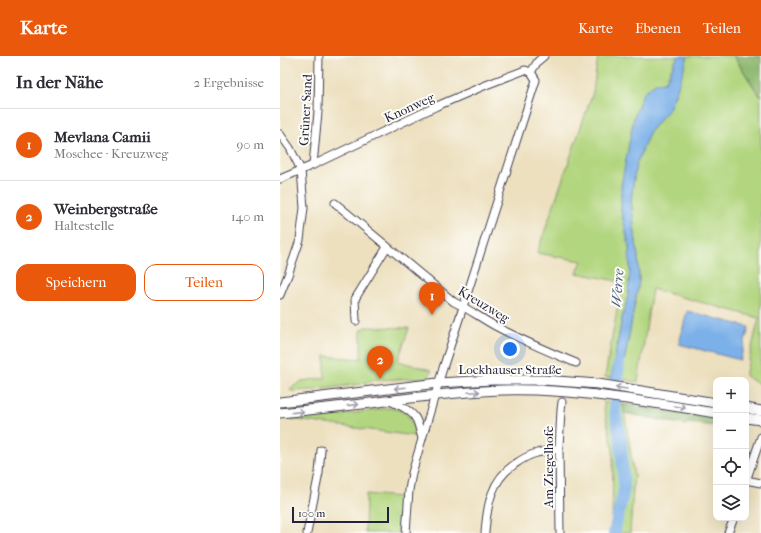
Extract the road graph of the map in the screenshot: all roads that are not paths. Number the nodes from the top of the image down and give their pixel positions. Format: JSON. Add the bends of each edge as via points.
{"nodes":[{"id":1,"x":319,"y":56,"type":"edge"},
{"id":2,"x":544,"y":56,"type":"edge"},
{"id":3,"x":531,"y":72,"type":"junction"},
{"id":4,"x":280,"y":134,"type":"edge"},
{"id":5,"x":313,"y":165,"type":"junction"},
{"id":6,"x":301,"y":170,"type":"junction"},
{"id":7,"x":280,"y":179,"type":"edge"},
{"id":8,"x":334,"y":203,"type":"dead end"},
{"id":9,"x":387,"y":247,"type":"junction"},
{"id":10,"x":280,"y":295,"type":"edge"},
{"id":11,"x":463,"y":307,"type":"junction"},
{"id":12,"x":356,"y":321,"type":"dead end"},
{"id":13,"x":576,"y":363,"type":"dead end"},
{"id":14,"x":438,"y":383,"type":"junction"},
{"id":15,"x":435,"y":395,"type":"junction"},
{"id":16,"x":644,"y":396,"type":"junction"},
{"id":17,"x":390,"y":401,"type":"junction"},
{"id":18,"x":280,"y":402,"type":"edge"},
{"id":19,"x":562,"y":402,"type":"dead end"},
{"id":20,"x":713,"y":403,"type":"edge"},
{"id":21,"x":749,"y":410,"type":"edge"},
{"id":22,"x":713,"y":412,"type":"edge"},
{"id":23,"x":280,"y":413,"type":"edge"},
{"id":24,"x":760,"y":415,"type":"edge"},
{"id":25,"x":749,"y":417,"type":"edge"},
{"id":26,"x":761,"y":438,"type":"edge"},
{"id":27,"x":422,"y":440,"type":"junction"},
{"id":28,"x":559,"y":448,"type":"junction"},
{"id":29,"x":321,"y":450,"type":"dead end"},
{"id":30,"x":749,"y":472,"type":"edge"},
{"id":31,"x":749,"y":481,"type":"edge"},
{"id":32,"x":761,"y":483,"type":"edge"},
{"id":33,"x":733,"y":521,"type":"edge"},
{"id":34,"x":306,"y":533,"type":"edge"},
{"id":35,"x":406,"y":533,"type":"edge"},
{"id":36,"x":485,"y":533,"type":"edge"},
{"id":37,"x":560,"y":533,"type":"edge"},
{"id":38,"x":728,"y":533,"type":"edge"}],
"edges":[{"from":1,"to":5,"type":"street","name":"Grüner Sand","via":[[318,112]]},
{"from":2,"to":3,"type":"street"},
{"from":3,"to":5,"type":"street","name":"Knonweg","via":[[525,70],[486,85]]},
{"from":3,"to":11,"type":"street","via":[[536,80]]},
{"from":4,"to":6,"type":"street"},
{"from":5,"to":6,"type":"street","name":"Knonweg"},
{"from":6,"to":7,"type":"street","name":"Knonweg"},
{"from":6,"to":10,"type":"street","via":[[304,208],[300,240]]},
{"from":8,"to":9,"type":"street","name":"Kreuzweg"},
{"from":9,"to":11,"type":"street","name":"Kreuzweg"},
{"from":9,"to":12,"type":"street","via":[[354,299]]},
{"from":11,"to":13,"type":"street","name":"Kreuzweg","via":[[495,326]]},
{"from":11,"to":14,"type":"street"},
{"from":14,"to":15,"type":"street"},
{"from":16,"to":14,"type":"main road","name":"Lockhauser Straße","one_way":true,"via":[[598,384],[544,380]]},
{"from":14,"to":18,"type":"main road","name":"Lockhauser Straße","one_way":true},
{"from":15,"to":16,"type":"main road","name":"Lockhauser Straße","one_way":true,"via":[[504,390]]},
{"from":15,"to":17,"type":"main road","name":"Lockhauser Straße"},
{"from":15,"to":27,"type":"street"},
{"from":16,"to":20,"type":"main road","name":"Lockhauser Straße"},
{"from":16,"to":22,"type":"main road","name":"Lockhauser Straße","one_way":true},
{"from":23,"to":17,"type":"main road","name":"Lockhauser Straße","one_way":true},
{"from":17,"to":27,"type":"street","via":[[413,415],[417,420]]},
{"from":19,"to":28,"type":"street","name":"Am Ziegelhofe"},
{"from":21,"to":24,"type":"main road"},
{"from":24,"to":25,"type":"main road"},
{"from":26,"to":30,"type":"street"},
{"from":27,"to":35,"type":"street","via":[[409,490]]},
{"from":28,"to":36,"type":"street","via":[[536,453],[506,470],[496,482],[490,499]]},
{"from":28,"to":37,"type":"street","name":"Am Ziegelhofe"},
{"from":29,"to":34,"type":"street","via":[[319,473]]},
{"from":31,"to":32,"type":"street"},
{"from":33,"to":38,"type":"street"}]}
